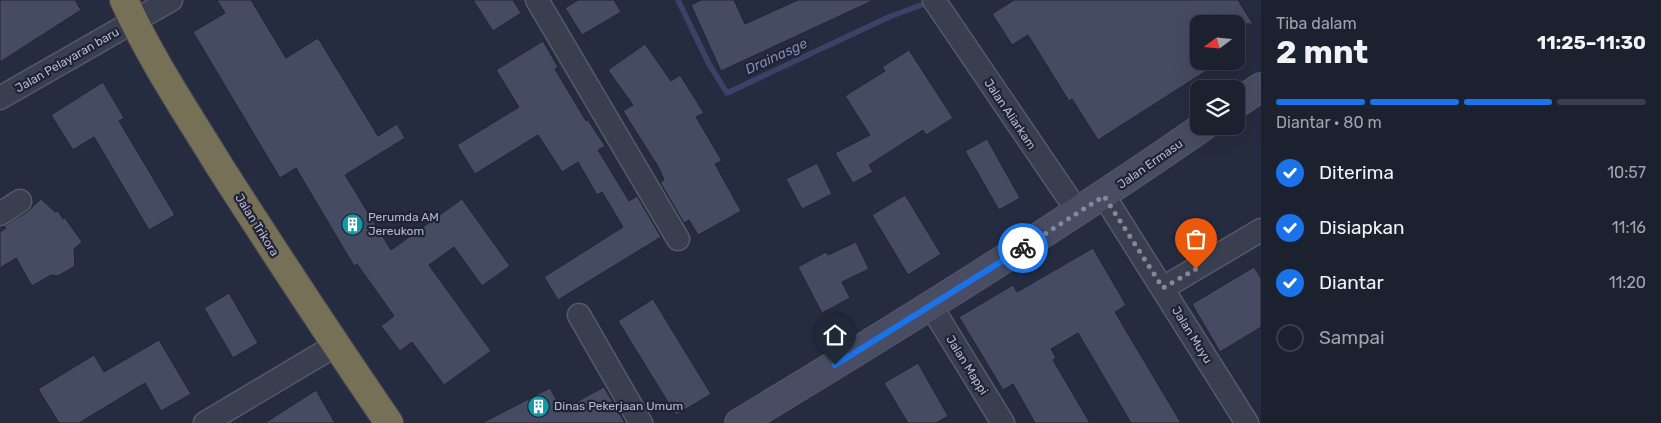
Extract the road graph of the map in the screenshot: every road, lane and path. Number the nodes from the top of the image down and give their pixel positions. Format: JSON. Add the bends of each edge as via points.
{"nodes":[{"id":1,"x":171,"y":0,"type":"edge"},
{"id":2,"x":537,"y":0,"type":"edge"},
{"id":3,"x":938,"y":8,"type":"edge"},
{"id":4,"x":129,"y":11,"type":"edge"},
{"id":5,"x":1261,"y":87,"type":"edge"},
{"id":6,"x":0,"y":98,"type":"edge"},
{"id":7,"x":1245,"y":98,"type":"edge"},
{"id":8,"x":1191,"y":135,"type":"edge"},
{"id":9,"x":1104,"y":196,"type":"junction"},
{"id":10,"x":20,"y":202,"type":"dead end"},
{"id":11,"x":1078,"y":212,"type":"junction"},
{"id":12,"x":0,"y":214,"type":"edge"},
{"id":13,"x":1261,"y":230,"type":"edge"},
{"id":14,"x":678,"y":239,"type":"dead end"},
{"id":15,"x":1163,"y":288,"type":"junction"},
{"id":16,"x":932,"y":306,"type":"junction"},
{"id":17,"x":579,"y":315,"type":"dead end"},
{"id":18,"x":336,"y":345,"type":"junction"},
{"id":19,"x":205,"y":423,"type":"edge"},
{"id":20,"x":389,"y":423,"type":"edge"},
{"id":21,"x":641,"y":423,"type":"edge"},
{"id":22,"x":739,"y":423,"type":"edge"},
{"id":23,"x":1003,"y":423,"type":"edge"},
{"id":24,"x":1247,"y":423,"type":"edge"}],
"edges":[{"from":1,"to":4,"type":"street"},
{"from":2,"to":14,"type":"street"},
{"from":3,"to":11,"type":"street","name":"Jalan Aliarkam"},
{"from":4,"to":6,"type":"street","name":"Jalan Pelayaran baru"},
{"from":4,"to":18,"type":"highway","name":"Jalan Trikora","via":[[200,135]]},
{"from":5,"to":7,"type":"street"},
{"from":8,"to":9,"type":"street","name":"Jalan Ermasu"},
{"from":9,"to":11,"type":"street","name":"Jalan Ermasu"},
{"from":9,"to":15,"type":"street","name":"Jalan Muyu"},
{"from":10,"to":12,"type":"street"},
{"from":11,"to":16,"type":"street","name":"Jalan Ermasu"},
{"from":13,"to":15,"type":"street"},
{"from":15,"to":24,"type":"street","name":"Jalan Muyu"},
{"from":16,"to":22,"type":"street","name":"Jalan Ermasu"},
{"from":16,"to":23,"type":"street","name":"Jalan Mappi"},
{"from":17,"to":21,"type":"street"},
{"from":18,"to":19,"type":"street"},
{"from":18,"to":20,"type":"highway","name":"Jalan Trikora"}]}
